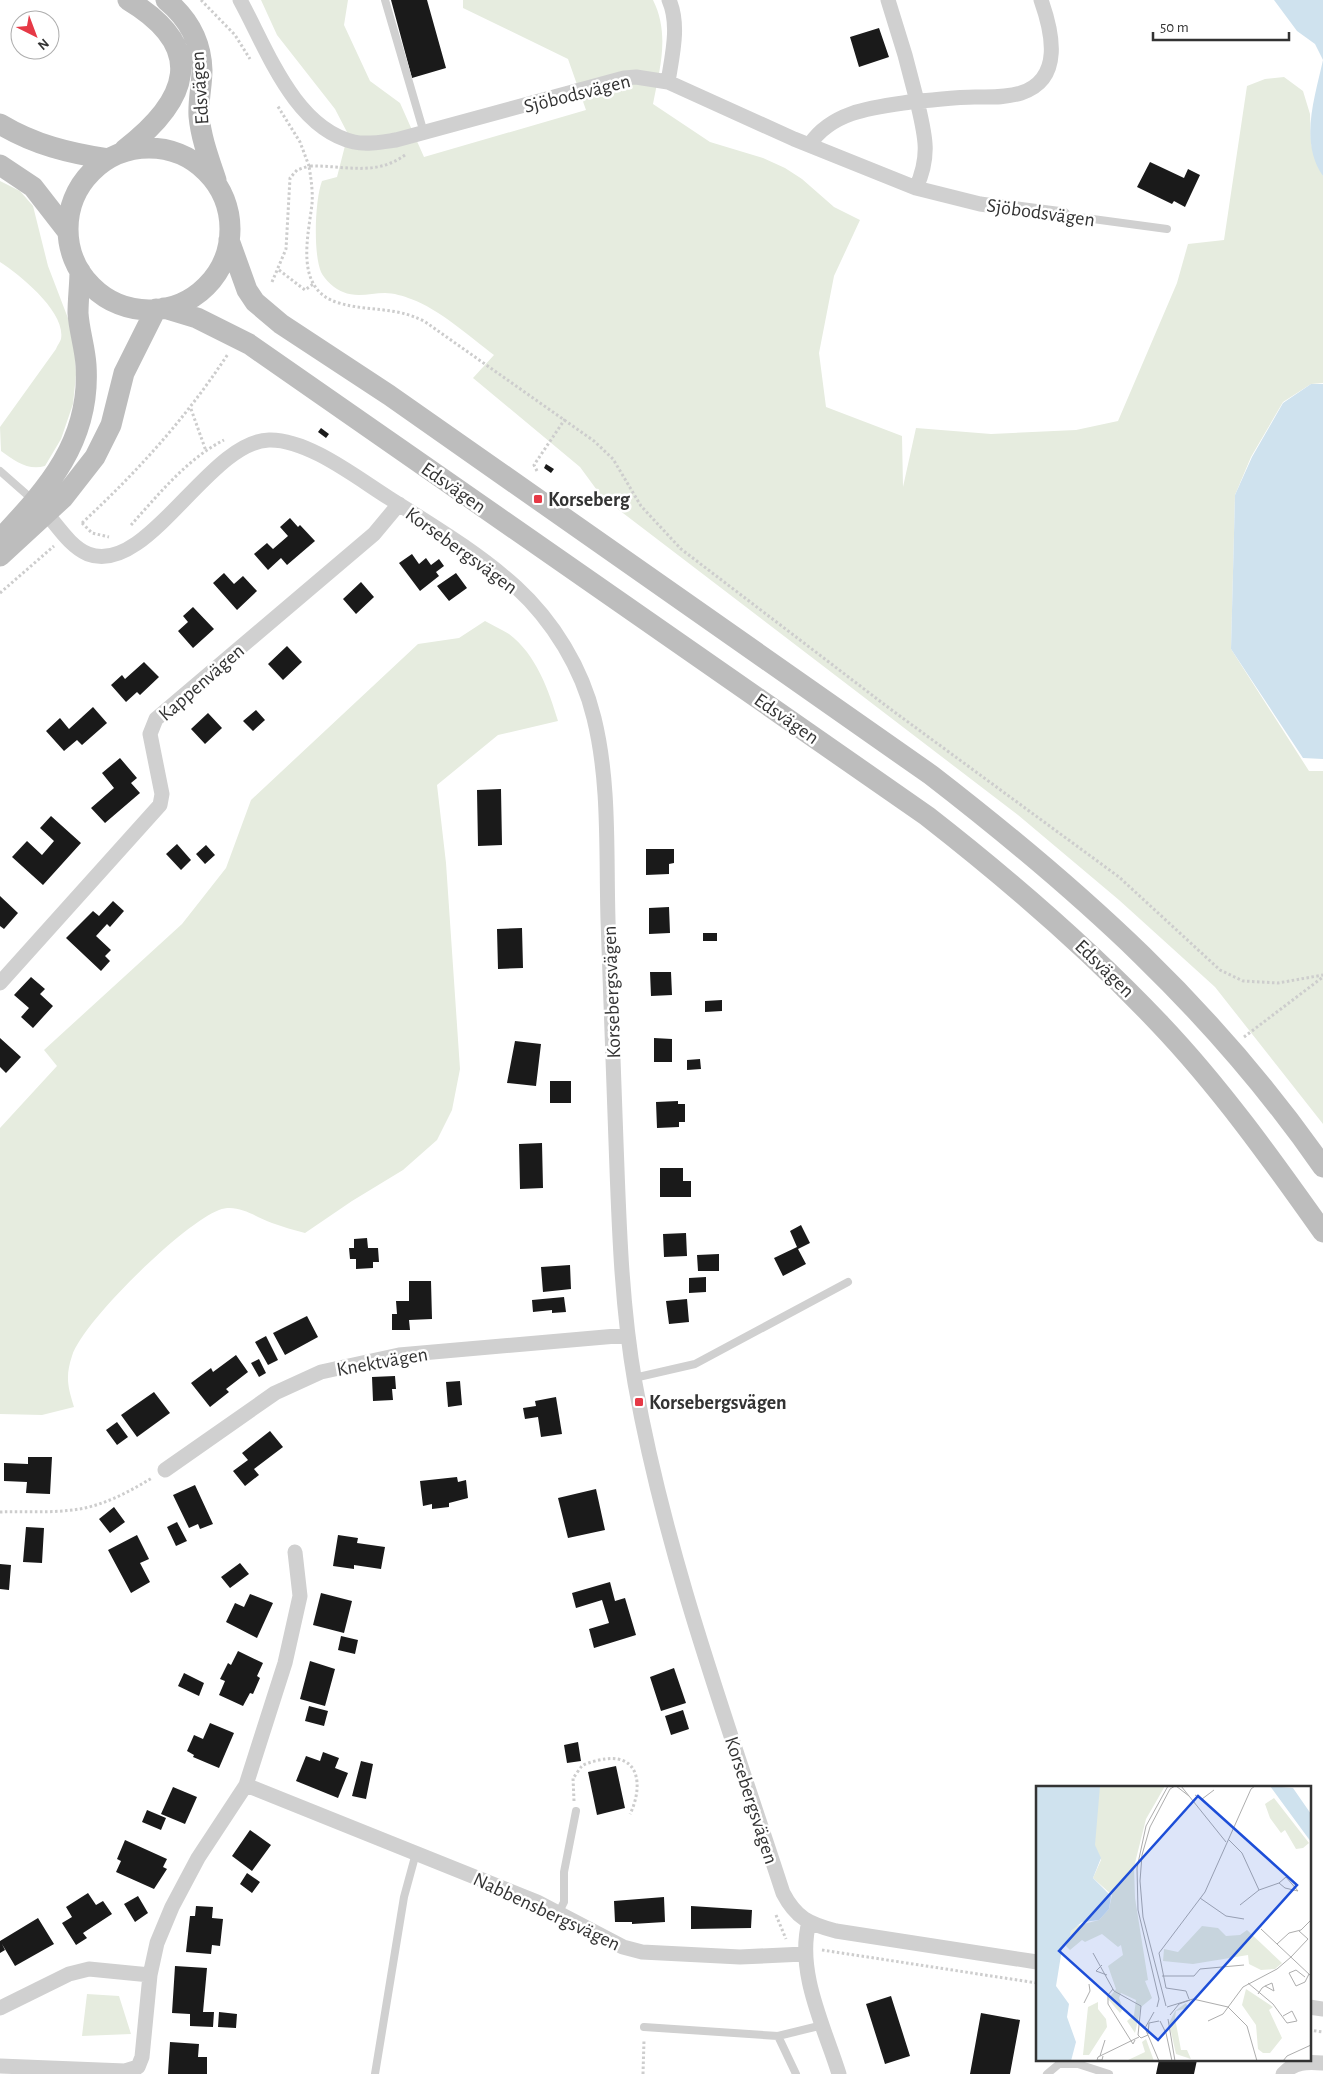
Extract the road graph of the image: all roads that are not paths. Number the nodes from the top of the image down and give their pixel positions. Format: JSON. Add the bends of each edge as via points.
{"nodes":[{"id":1,"x":128,"y":0,"type":"edge"},
{"id":2,"x":166,"y":0,"type":"edge"},
{"id":3,"x":240,"y":0,"type":"edge"},
{"id":4,"x":385,"y":0,"type":"edge"},
{"id":5,"x":669,"y":0,"type":"edge"},
{"id":6,"x":888,"y":0,"type":"edge"},
{"id":7,"x":1040,"y":0,"type":"edge"},
{"id":8,"x":668,"y":82,"type":"junction"},
{"id":9,"x":917,"y":101,"type":"junction"},
{"id":10,"x":0,"y":124,"type":"edge"},
{"id":11,"x":417,"y":135,"type":"junction"},
{"id":12,"x":810,"y":144,"type":"junction"},
{"id":13,"x":114,"y":156,"type":"junction"},
{"id":14,"x":0,"y":165,"type":"edge"},
{"id":15,"x":218,"y":185,"type":"junction"},
{"id":16,"x":916,"y":188,"type":"junction"},
{"id":17,"x":1063,"y":215,"type":"joint"},
{"id":18,"x":1168,"y":229,"type":"dead end"},
{"id":19,"x":68,"y":232,"type":"junction"},
{"id":20,"x":230,"y":240,"type":"junction"},
{"id":21,"x":80,"y":271,"type":"junction"},
{"id":22,"x":160,"y":309,"type":"junction"},
{"id":23,"x":197,"y":318,"type":"junction"},
{"id":24,"x":136,"y":346,"type":"junction"},
{"id":25,"x":0,"y":471,"type":"edge"},
{"id":26,"x":399,"y":504,"type":"junction"},
{"id":27,"x":41,"y":508,"type":"junction"},
{"id":28,"x":0,"y":539,"type":"edge"},
{"id":29,"x":0,"y":556,"type":"edge"},
{"id":30,"x":0,"y":983,"type":"edge"},
{"id":31,"x":1323,"y":1167,"type":"edge"},
{"id":32,"x":1323,"y":1232,"type":"edge"},
{"id":33,"x":848,"y":1282,"type":"dead end"},
{"id":34,"x":628,"y":1335,"type":"junction"},
{"id":35,"x":634,"y":1378,"type":"junction"},
{"id":36,"x":165,"y":1470,"type":"road end"},
{"id":37,"x":295,"y":1552,"type":"dead end"},
{"id":38,"x":246,"y":1785,"type":"junction"},
{"id":39,"x":576,"y":1811,"type":"road end"},
{"id":40,"x":416,"y":1853,"type":"junction"},
{"id":41,"x":558,"y":1914,"type":"junction"},
{"id":42,"x":809,"y":1922,"type":"junction"},
{"id":43,"x":805,"y":1950,"type":"junction"},
{"id":44,"x":1036,"y":1962,"type":"edge"},
{"id":45,"x":150,"y":1975,"type":"junction"},
{"id":46,"x":1310,"y":2007,"type":"edge"},
{"id":47,"x":0,"y":2008,"type":"edge"},
{"id":48,"x":1323,"y":2009,"type":"edge"},
{"id":49,"x":823,"y":2025,"type":"junction"},
{"id":50,"x":644,"y":2027,"type":"road end"},
{"id":51,"x":778,"y":2036,"type":"junction"},
{"id":52,"x":1323,"y":2063,"type":"edge"},
{"id":53,"x":0,"y":2066,"type":"edge"},
{"id":54,"x":374,"y":2074,"type":"edge"},
{"id":55,"x":796,"y":2074,"type":"edge"},
{"id":56,"x":838,"y":2074,"type":"edge"},
{"id":57,"x":1047,"y":2074,"type":"edge"},
{"id":58,"x":1108,"y":2074,"type":"edge"},
{"id":59,"x":1283,"y":2074,"type":"edge"}],
"edges":[{"from":1,"to":13,"type":"main road","name":"Edsvägen","via":[[150,13],[174,39],[181,74],[177,91],[160,117]]},
{"from":2,"to":15,"type":"main road","name":"Edsvägen","via":[[188,22],[195,36],[202,70],[199,116],[204,144]]},
{"from":3,"to":11,"type":"street","name":"Sjöbodsvägen","via":[[288,89],[321,128],[355,142],[373,143]]},
{"from":4,"to":11,"type":"lane"},
{"from":5,"to":8,"type":"street","via":[[674,29]]},
{"from":6,"to":9,"type":"street"},
{"from":7,"to":9,"type":"street","via":[[1049,23],[1053,52],[1046,73],[1034,86],[1022,93],[1000,97]]},
{"from":8,"to":11,"type":"street","name":"Sjöbodsvägen","via":[[624,78]]},
{"from":8,"to":12,"type":"street","name":"Sjöbodsvägen"},
{"from":9,"to":12,"type":"street","via":[[851,112],[819,132]]},
{"from":9,"to":16,"type":"street","via":[[926,141],[924,169]]},
{"from":10,"to":13,"type":"main road","via":[[27,140],[48,147]]},
{"from":12,"to":16,"type":"street","name":"Sjöbodsvägen"},
{"from":13,"to":15,"type":"main road","via":[[150,148],[180,154],[201,166]]},
{"from":13,"to":19,"type":"main road","via":[[89,175],[76,196]]},
{"from":14,"to":19,"type":"main road","via":[[33,187]]},
{"from":15,"to":20,"type":"main road","via":[[227,206]]},
{"from":16,"to":17,"type":"street","name":"Sjöbodsvägen","via":[[980,204]]},
{"from":17,"to":18,"type":"lane","name":"Sjöbodsvägen"},
{"from":19,"to":21,"type":"main road"},
{"from":20,"to":22,"type":"main road","via":[[222,264],[208,284],[188,300]]},
{"from":20,"to":31,"type":"main road","name":"Edsvägen","via":[[247,290],[264,311],[931,775],[1012,837],[1170,981],[1230,1048]]},
{"from":21,"to":22,"type":"main road","via":[[94,288],[113,301],[134,308]]},
{"from":21,"to":27,"type":"main road","via":[[78,312],[87,389],[83,416],[73,447]]},
{"from":22,"to":23,"type":"main road","name":"Edsvägen"},
{"from":22,"to":24,"type":"main road"},
{"from":23,"to":24,"type":"main road","via":[[176,321]]},
{"from":23,"to":32,"type":"main road","name":"Edsvägen","via":[[249,344],[912,805],[991,866],[1099,960],[1160,1024],[1270,1157]]},
{"from":24,"to":27,"type":"main road","via":[[124,373],[110,425],[95,457],[74,486]]},
{"from":25,"to":27,"type":"lane"},
{"from":26,"to":27,"type":"street","name":"Korsebergsvägen","via":[[304,448],[267,440],[248,446],[226,460],[158,524],[120,554],[110,557],[83,552]]},
{"from":26,"to":30,"type":"street","name":"Kappenvägen","via":[[374,534],[156,719],[150,734],[162,794],[160,805]]},
{"from":26,"to":34,"type":"street","name":"Korsebergsvägen","via":[[484,562],[533,604],[569,654],[594,716],[605,808],[618,1205]]},
{"from":27,"to":28,"type":"main road"},
{"from":27,"to":29,"type":"main road"},
{"from":33,"to":35,"type":"lane","via":[[695,1364]]},
{"from":34,"to":35,"type":"street","name":"Korsebergsvägen"},
{"from":34,"to":36,"type":"street","name":"Knektvägen","via":[[398,1355],[321,1372],[275,1393]]},
{"from":35,"to":42,"type":"street","name":"Korsebergsvägen","via":[[657,1487],[709,1668],[783,1893],[791,1909]]},
{"from":37,"to":38,"type":"street","via":[[300,1596],[285,1663]]},
{"from":38,"to":40,"type":"street","name":"Nabbensbergsvägen"},
{"from":38,"to":45,"type":"street","via":[[198,1858],[172,1907],[157,1943]]},
{"from":39,"to":41,"type":"lane","via":[[564,1872],[564,1902]]},
{"from":40,"to":41,"type":"street","name":"Nabbensbergsvägen","via":[[537,1902]]},
{"from":40,"to":54,"type":"lane","via":[[404,1897]]},
{"from":41,"to":43,"type":"street","name":"Nabbensbergsvägen","via":[[623,1947],[642,1952],[740,1957]]},
{"from":42,"to":43,"type":"street"},
{"from":42,"to":44,"type":"street","via":[[836,1931]]},
{"from":43,"to":49,"type":"street","via":[[809,1980]]},
{"from":45,"to":47,"type":"street","via":[[89,1969]]},
{"from":45,"to":53,"type":"street","via":[[142,2057],[138,2067],[125,2071]]},
{"from":46,"to":48,"type":"street"},
{"from":49,"to":51,"type":"lane"},
{"from":49,"to":56,"type":"street"},
{"from":50,"to":51,"type":"lane"},
{"from":51,"to":55,"type":"lane"},
{"from":52,"to":59,"type":"street","via":[[1294,2064]]},
{"from":57,"to":58,"type":"lane","via":[[1060,2064],[1078,2064]]}]}
